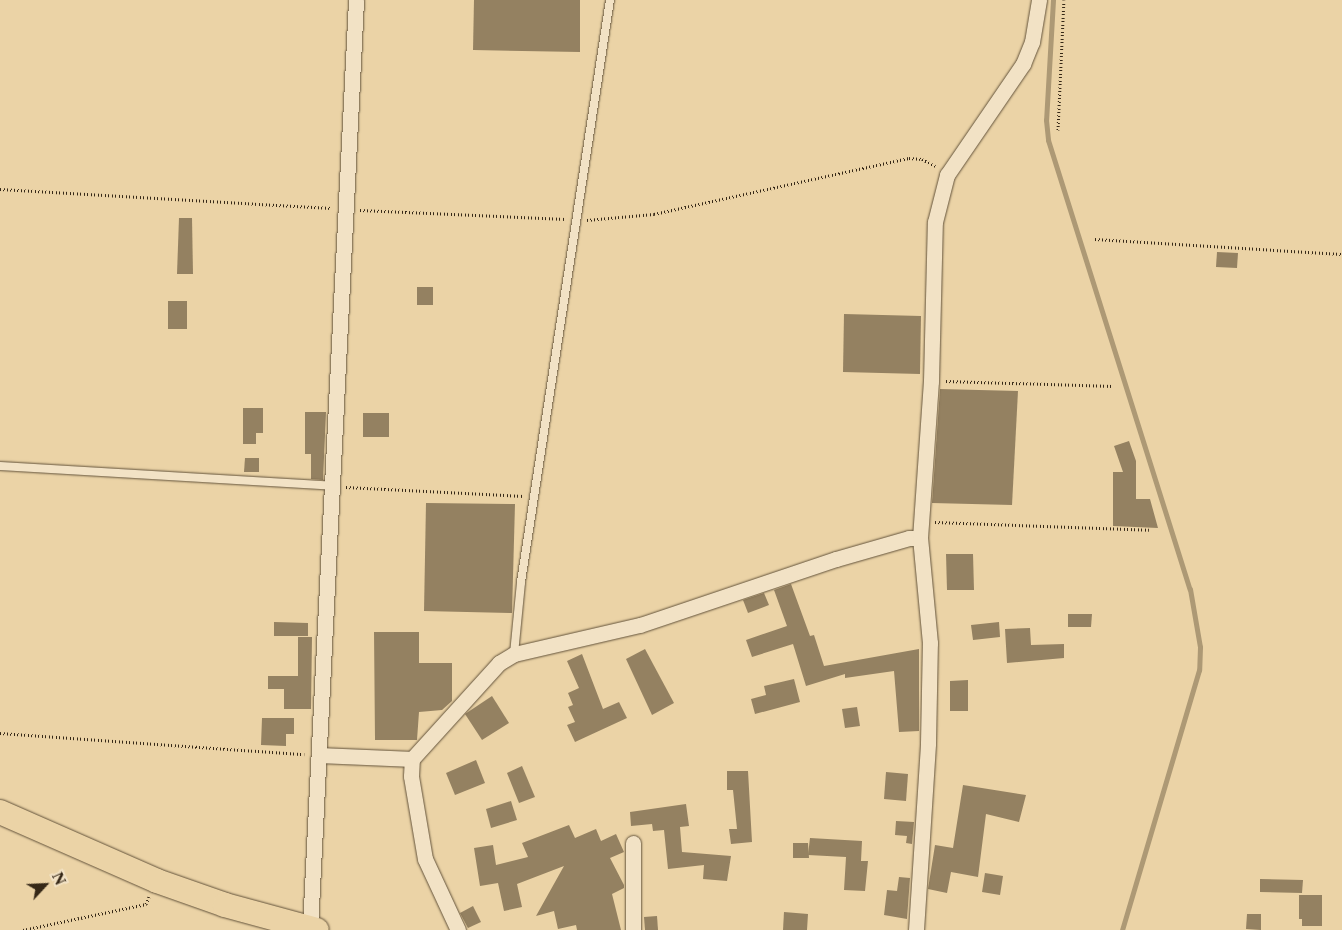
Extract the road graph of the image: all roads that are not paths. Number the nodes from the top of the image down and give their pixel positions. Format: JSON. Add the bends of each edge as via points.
{"nodes":[{"id":1,"x":356,"y":0,"type":"edge"},
{"id":2,"x":610,"y":0,"type":"edge"},
{"id":3,"x":1039,"y":0,"type":"edge"},
{"id":4,"x":0,"y":466,"type":"edge"},
{"id":5,"x":333,"y":486,"type":"junction"},
{"id":6,"x":920,"y":538,"type":"junction"},
{"id":7,"x":514,"y":654,"type":"junction"},
{"id":8,"x":320,"y":755,"type":"junction"},
{"id":9,"x":412,"y":760,"type":"junction"},
{"id":10,"x":0,"y":812,"type":"edge"},
{"id":11,"x":633,"y":842,"type":"dead end"},
{"id":12,"x":313,"y":929,"type":"edge"},
{"id":13,"x":458,"y":930,"type":"edge"},
{"id":14,"x":633,"y":930,"type":"edge"},
{"id":15,"x":916,"y":930,"type":"edge"}],
"edges":[{"from":1,"to":5,"type":"street"},
{"from":2,"to":7,"type":"lane","via":[[534,497]]},
{"from":3,"to":6,"type":"street","via":[[1032,42],[1023,64],[947,175],[935,222],[931,381]]},
{"from":4,"to":5,"type":"lane"},
{"from":5,"to":8,"type":"street"},
{"from":6,"to":7,"type":"street","via":[[908,538],[836,558],[640,625]]},
{"from":6,"to":15,"type":"street","via":[[930,643],[925,824]]},
{"from":7,"to":9,"type":"street","via":[[483,678]]},
{"from":8,"to":9,"type":"street","via":[[400,756]]},
{"from":8,"to":12,"type":"street"},
{"from":9,"to":13,"type":"street","via":[[410,776],[425,859]]},
{"from":10,"to":12,"type":"main road","via":[[157,881],[225,905]]},
{"from":11,"to":14,"type":"street"}]}
